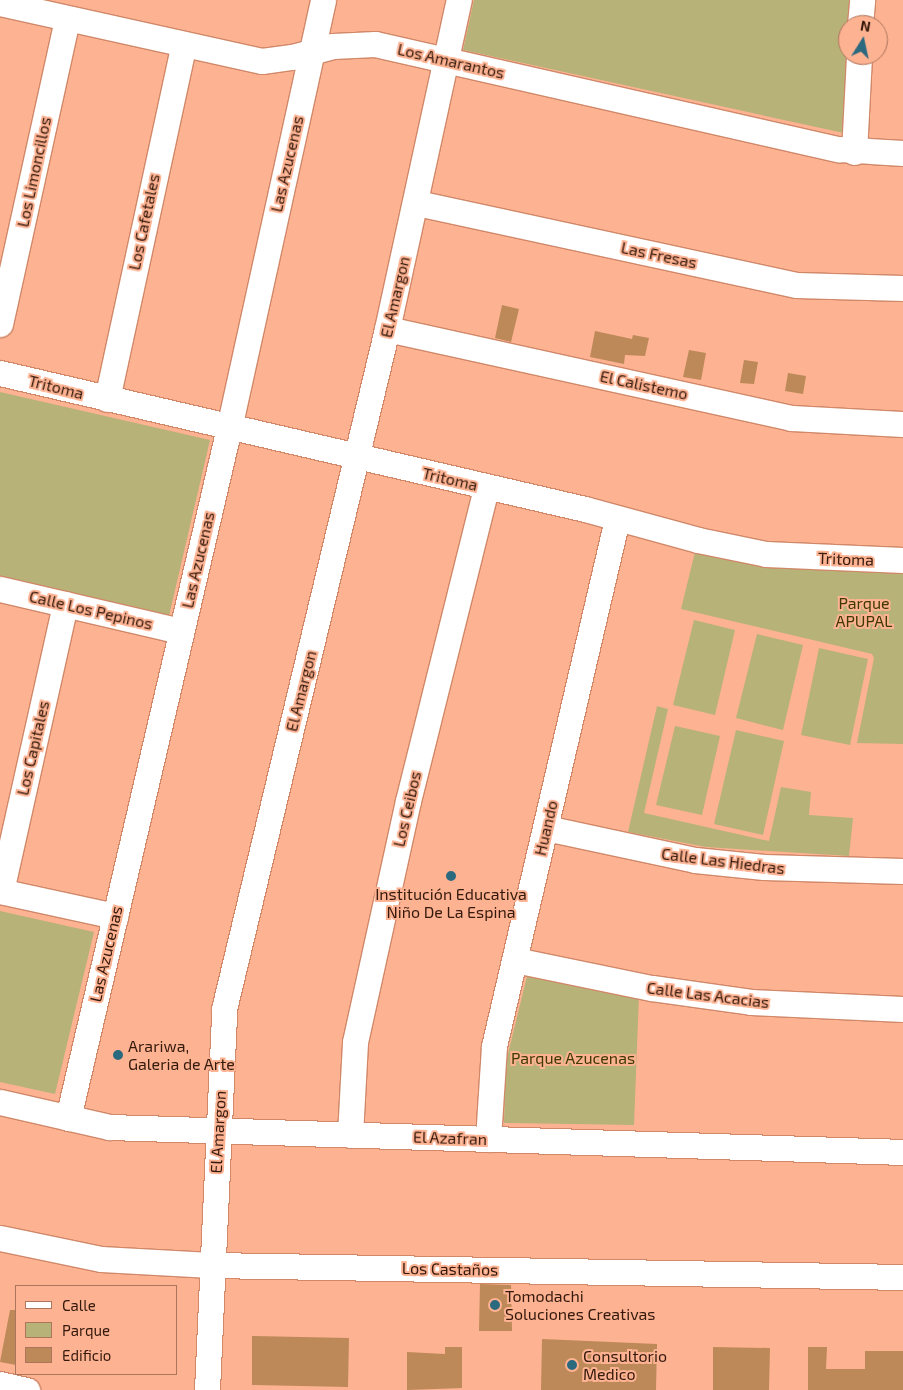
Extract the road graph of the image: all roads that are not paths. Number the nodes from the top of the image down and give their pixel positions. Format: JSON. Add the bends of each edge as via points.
{"nodes":[{"id":1,"x":323,"y":0,"type":"edge"},
{"id":2,"x":459,"y":0,"type":"edge"},
{"id":3,"x":862,"y":0,"type":"edge"},
{"id":4,"x":0,"y":3,"type":"edge"},
{"id":5,"x":861,"y":15,"type":"edge"},
{"id":6,"x":67,"y":19,"type":"junction"},
{"id":7,"x":182,"y":46,"type":"junction"},
{"id":8,"x":312,"y":50,"type":"junction"},
{"id":9,"x":446,"y":59,"type":"junction"},
{"id":10,"x":858,"y":65,"type":"edge"},
{"id":11,"x":854,"y":152,"type":"junction"},
{"id":12,"x":903,"y":153,"type":"edge"},
{"id":13,"x":416,"y":203,"type":"junction"},
{"id":14,"x":903,"y":288,"type":"edge"},
{"id":15,"x":0,"y":324,"type":"edge"},
{"id":16,"x":388,"y":329,"type":"junction"},
{"id":17,"x":0,"y":373,"type":"edge"},
{"id":18,"x":107,"y":399,"type":"junction"},
{"id":19,"x":903,"y":424,"type":"edge"},
{"id":20,"x":229,"y":428,"type":"junction"},
{"id":21,"x":357,"y":458,"type":"junction"},
{"id":22,"x":486,"y":488,"type":"junction"},
{"id":23,"x":617,"y":519,"type":"junction"},
{"id":24,"x":903,"y":560,"type":"edge"},
{"id":25,"x":0,"y":589,"type":"edge"},
{"id":26,"x":65,"y":604,"type":"junction"},
{"id":27,"x":181,"y":631,"type":"junction"},
{"id":28,"x":546,"y":828,"type":"junction"},
{"id":29,"x":903,"y":871,"type":"edge"},
{"id":30,"x":1,"y":891,"type":"edge"},
{"id":31,"x":115,"y":916,"type":"junction"},
{"id":32,"x":515,"y":960,"type":"junction"},
{"id":33,"x":903,"y":1009,"type":"edge"},
{"id":34,"x":0,"y":1102,"type":"edge"},
{"id":35,"x":68,"y":1118,"type":"junction"},
{"id":36,"x":219,"y":1133,"type":"junction"},
{"id":37,"x":350,"y":1135,"type":"junction"},
{"id":38,"x":488,"y":1139,"type":"junction"},
{"id":39,"x":903,"y":1152,"type":"edge"},
{"id":40,"x":0,"y":1238,"type":"edge"},
{"id":41,"x":211,"y":1265,"type":"junction"},
{"id":42,"x":903,"y":1277,"type":"edge"},
{"id":43,"x":0,"y":1384,"type":"edge"},
{"id":44,"x":27,"y":1390,"type":"edge"},
{"id":45,"x":207,"y":1390,"type":"edge"}],
"edges":[{"from":1,"to":8,"type":"street","name":"Las Azucenas"},
{"from":2,"to":9,"type":"street","name":"El Amargon"},
{"from":3,"to":5,"type":"street"},
{"from":4,"to":6,"type":"street","name":"Los Amarantos"},
{"from":6,"to":7,"type":"street","name":"Los Amarantos"},
{"from":6,"to":15,"type":"street","name":"Los Limoncillos"},
{"from":7,"to":8,"type":"street","name":"Los Amarantos","via":[[262,61]]},
{"from":7,"to":18,"type":"street","name":"Los Cafetales"},
{"from":8,"to":9,"type":"street","name":"Los Amarantos","via":[[363,43]]},
{"from":8,"to":20,"type":"street","name":"Las Azucenas"},
{"from":9,"to":11,"type":"street","name":"Los Amarantos"},
{"from":9,"to":13,"type":"street","name":"El Amargon"},
{"from":10,"to":11,"type":"street"},
{"from":11,"to":12,"type":"street","name":"Los Amarantos"},
{"from":13,"to":14,"type":"street","name":"Las Fresas","via":[[796,285]]},
{"from":13,"to":16,"type":"street","name":"El Amargon"},
{"from":16,"to":19,"type":"street","name":"El Calistemo","via":[[791,418]]},
{"from":16,"to":21,"type":"street","name":"El Amargon"},
{"from":17,"to":18,"type":"street","name":"Tritoma"},
{"from":18,"to":20,"type":"street","name":"Tritoma"},
{"from":20,"to":21,"type":"street","name":"Tritoma"},
{"from":20,"to":27,"type":"street","name":"Las Azucenas"},
{"from":21,"to":22,"type":"street","name":"Tritoma"},
{"from":21,"to":36,"type":"street","name":"El Amargon","via":[[224,1009]]},
{"from":22,"to":23,"type":"street","name":"Tritoma"},
{"from":22,"to":37,"type":"street","name":"Los Ceibos","via":[[408,800],[355,1042]]},
{"from":23,"to":24,"type":"street","name":"Tritoma","via":[[766,554]]},
{"from":23,"to":28,"type":"street","name":"Huando"},
{"from":25,"to":26,"type":"street","name":"Calle Los Pepinos"},
{"from":26,"to":27,"type":"street","name":"Calle Los Pepinos"},
{"from":26,"to":30,"type":"street","name":"Los Capitales"},
{"from":27,"to":31,"type":"street","name":"Las Azucenas"},
{"from":28,"to":29,"type":"street","name":"Calle Las Hiedras","via":[[695,860],[764,867]]},
{"from":28,"to":32,"type":"street","name":"Huando"},
{"from":30,"to":31,"type":"street"},
{"from":31,"to":35,"type":"street","name":"Las Azucenas"},
{"from":32,"to":33,"type":"street","name":"Calle Las Acacias","via":[[652,988],[751,1002]]},
{"from":32,"to":38,"type":"street","name":"Huando","via":[[494,1046]]},
{"from":34,"to":35,"type":"street","name":"El Azafran"},
{"from":35,"to":36,"type":"street","name":"El Azafran","via":[[109,1128]]},
{"from":36,"to":37,"type":"street","name":"El Azafran"},
{"from":36,"to":41,"type":"street","name":"El Amargon"},
{"from":37,"to":38,"type":"street","name":"El Azafran"},
{"from":38,"to":39,"type":"street","name":"El Azafran"},
{"from":40,"to":41,"type":"street","name":"Los Castaños","via":[[101,1259]]},
{"from":41,"to":42,"type":"street","name":"Los Castaños"},
{"from":41,"to":45,"type":"street","name":"El Amargon"},
{"from":43,"to":44,"type":"street"}]}
